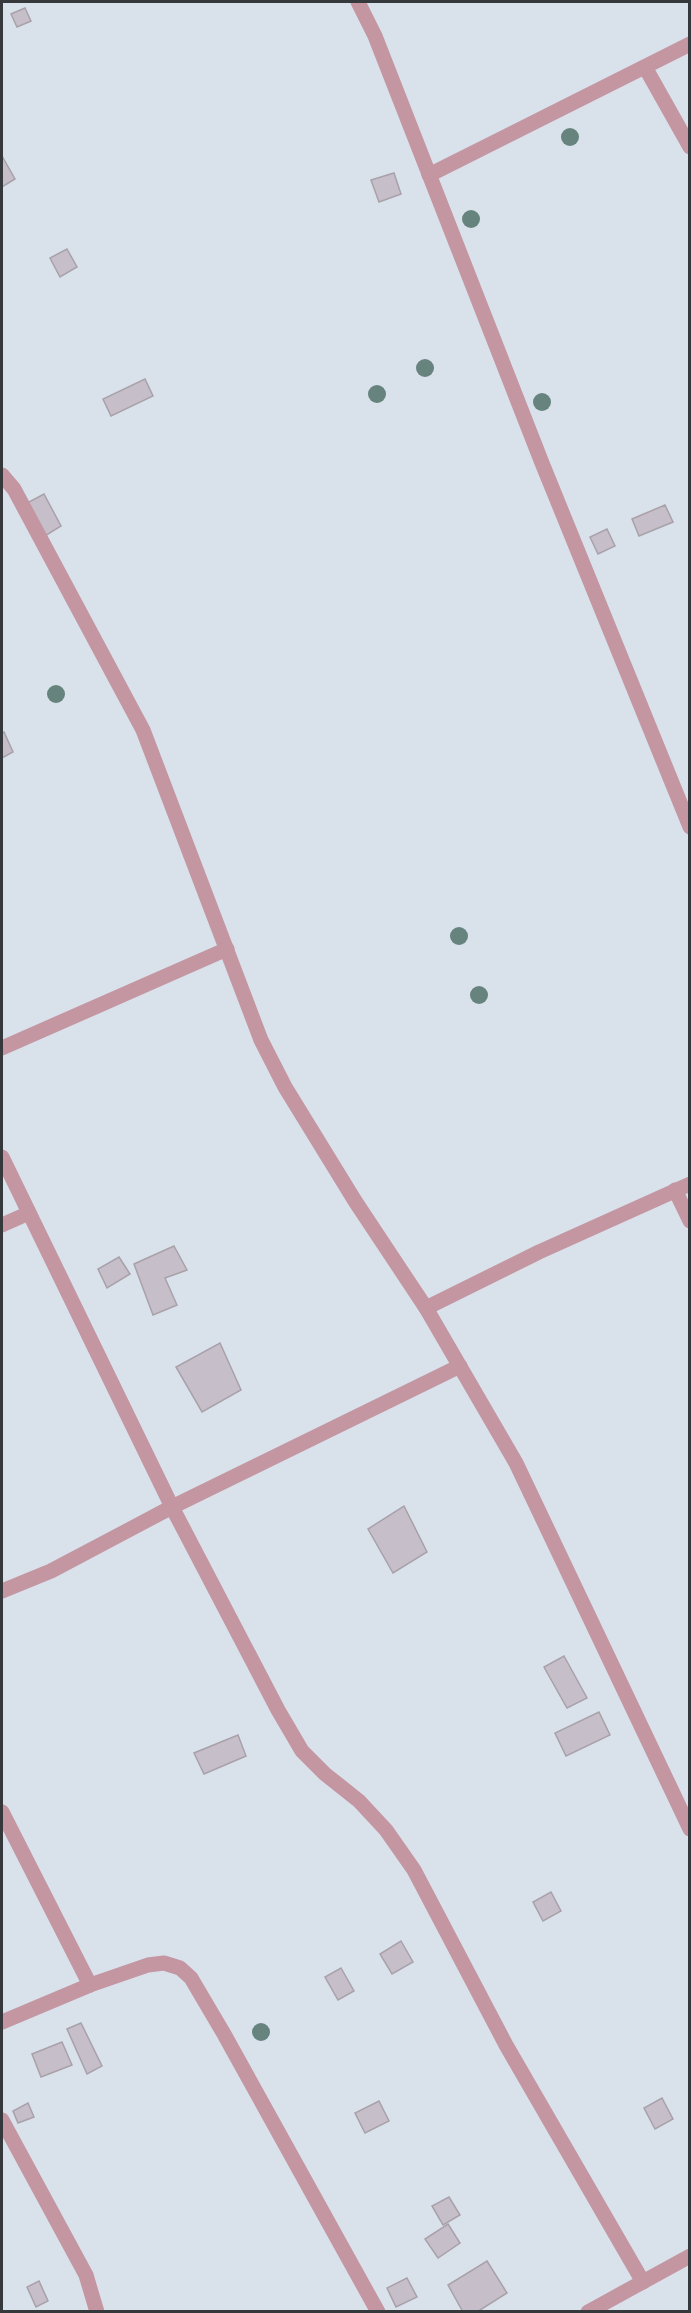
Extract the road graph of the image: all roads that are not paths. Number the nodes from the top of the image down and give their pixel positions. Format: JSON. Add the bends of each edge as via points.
{"nodes":[{"id":1,"x":358,"y":2,"type":"edge"},
{"id":2,"x":690,"y":44,"type":"edge"},
{"id":3,"x":645,"y":67,"type":"junction"},
{"id":4,"x":690,"y":147,"type":"edge"},
{"id":5,"x":429,"y":175,"type":"junction"},
{"id":6,"x":2,"y":476,"type":"edge"},
{"id":7,"x":690,"y":827,"type":"edge"},
{"id":8,"x":226,"y":949,"type":"junction"},
{"id":9,"x":2,"y":1048,"type":"edge"},
{"id":10,"x":2,"y":1157,"type":"edge"},
{"id":11,"x":682,"y":1187,"type":"edge"},
{"id":12,"x":29,"y":1213,"type":"junction"},
{"id":13,"x":690,"y":1221,"type":"edge"},
{"id":14,"x":2,"y":1225,"type":"edge"},
{"id":15,"x":426,"y":1308,"type":"junction"},
{"id":16,"x":460,"y":1366,"type":"junction"},
{"id":17,"x":172,"y":1507,"type":"junction"},
{"id":18,"x":2,"y":1591,"type":"edge"},
{"id":19,"x":2,"y":1812,"type":"edge"},
{"id":20,"x":690,"y":1829,"type":"edge"},
{"id":21,"x":90,"y":1985,"type":"junction"},
{"id":22,"x":2,"y":2022,"type":"edge"},
{"id":23,"x":2,"y":2120,"type":"edge"},
{"id":24,"x":690,"y":2256,"type":"edge"},
{"id":25,"x":643,"y":2282,"type":"junction"},
{"id":26,"x":97,"y":2312,"type":"edge"},
{"id":27,"x":378,"y":2312,"type":"edge"},
{"id":28,"x":588,"y":2312,"type":"edge"}],
"edges":[{"from":1,"to":5,"type":"street"},
{"from":2,"to":3,"type":"street"},
{"from":3,"to":4,"type":"street"},
{"from":3,"to":5,"type":"street"},
{"from":5,"to":7,"type":"street"},
{"from":6,"to":8,"type":"street","via":[[14,489],[143,730]]},
{"from":8,"to":9,"type":"street"},
{"from":8,"to":15,"type":"street","via":[[261,1040],[285,1087]]},
{"from":10,"to":12,"type":"street"},
{"from":11,"to":13,"type":"street"},
{"from":11,"to":15,"type":"street"},
{"from":12,"to":14,"type":"street"},
{"from":12,"to":17,"type":"street"},
{"from":15,"to":16,"type":"street"},
{"from":16,"to":17,"type":"street"},
{"from":16,"to":20,"type":"street","via":[[516,1463]]},
{"from":17,"to":18,"type":"street","via":[[51,1571]]},
{"from":17,"to":25,"type":"street","via":[[302,1751],[359,1801],[386,1830],[414,1870],[506,2045]]},
{"from":19,"to":21,"type":"street"},
{"from":21,"to":22,"type":"street"},
{"from":21,"to":27,"type":"street","via":[[164,1963],[180,1968],[191,1978]]},
{"from":23,"to":26,"type":"street","via":[[86,2275]]},
{"from":24,"to":25,"type":"street"},
{"from":25,"to":28,"type":"street"}]}
